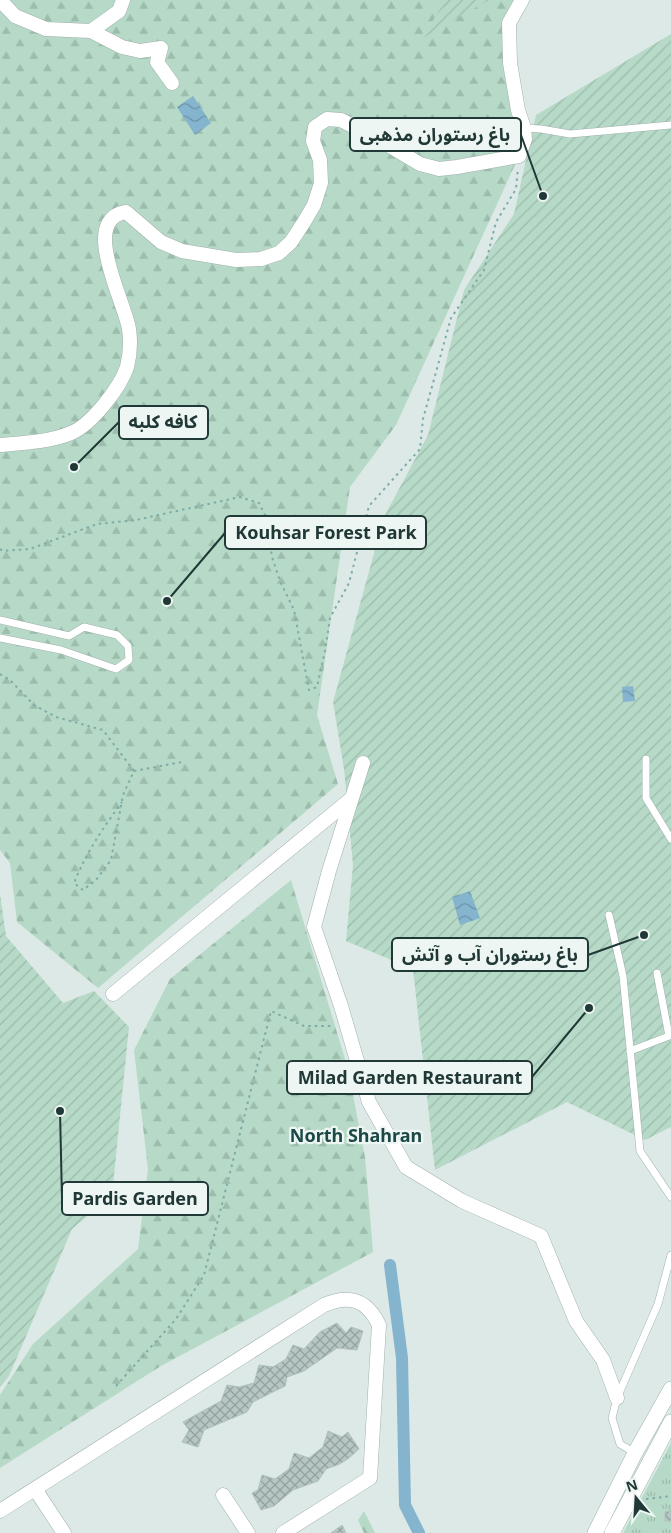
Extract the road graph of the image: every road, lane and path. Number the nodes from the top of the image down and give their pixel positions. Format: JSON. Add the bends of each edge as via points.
{"nodes":[{"id":1,"x":0,"y":0,"type":"edge"},
{"id":2,"x":123,"y":0,"type":"edge"},
{"id":3,"x":521,"y":1,"type":"edge"},
{"id":4,"x":91,"y":31,"type":"junction"},
{"id":5,"x":172,"y":83,"type":"dead end"},
{"id":6,"x":671,"y":125,"type":"edge"},
{"id":7,"x":524,"y":128,"type":"junction"},
{"id":8,"x":520,"y":156,"type":"junction"},
{"id":9,"x":0,"y":446,"type":"edge"},
{"id":10,"x":0,"y":549,"type":"edge"},
{"id":11,"x":0,"y":620,"type":"edge"},
{"id":12,"x":70,"y":636,"type":"junction"},
{"id":13,"x":0,"y":638,"type":"edge"},
{"id":14,"x":70,"y":653,"type":"junction"},
{"id":15,"x":0,"y":674,"type":"edge"},
{"id":16,"x":646,"y":759,"type":"dead end"},
{"id":17,"x":182,"y":762,"type":"dead end"},
{"id":18,"x":363,"y":763,"type":"dead end"},
{"id":19,"x":134,"y":771,"type":"junction"},
{"id":20,"x":352,"y":798,"type":"junction"},
{"id":21,"x":122,"y":802,"type":"junction"},
{"id":22,"x":671,"y":839,"type":"edge"},
{"id":23,"x":609,"y":916,"type":"dead end"},
{"id":24,"x":657,"y":973,"type":"dead end"},
{"id":25,"x":113,"y":994,"type":"dead end"},
{"id":26,"x":347,"y":1026,"type":"junction"},
{"id":27,"x":630,"y":1050,"type":"junction"},
{"id":28,"x":671,"y":1197,"type":"edge"},
{"id":29,"x":671,"y":1255,"type":"edge"},
{"id":30,"x":116,"y":1386,"type":"dead end"},
{"id":31,"x":671,"y":1389,"type":"edge"},
{"id":32,"x":618,"y":1398,"type":"junction"},
{"id":33,"x":671,"y":1422,"type":"edge"},
{"id":34,"x":634,"y":1453,"type":"junction"},
{"id":35,"x":36,"y":1489,"type":"junction"},
{"id":36,"x":223,"y":1495,"type":"dead end"},
{"id":37,"x":671,"y":1496,"type":"edge"},
{"id":38,"x":641,"y":1499,"type":"dead end"},
{"id":39,"x":0,"y":1511,"type":"edge"},
{"id":40,"x":64,"y":1533,"type":"edge"},
{"id":41,"x":248,"y":1533,"type":"edge"},
{"id":42,"x":282,"y":1533,"type":"edge"},
{"id":43,"x":595,"y":1533,"type":"edge"},
{"id":44,"x":612,"y":1533,"type":"edge"}],
"edges":[{"from":1,"to":4,"type":"street","via":[[15,16],[46,29]]},
{"from":2,"to":4,"type":"street","via":[[119,11]]},
{"from":3,"to":7,"type":"street","via":[[509,23],[510,63]]},
{"from":4,"to":5,"type":"street","via":[[122,47],[140,51],[161,48],[158,62]]},
{"from":6,"to":7,"type":"lane","via":[[570,134]]},
{"from":7,"to":8,"type":"street","via":[[525,139]]},
{"from":8,"to":9,"type":"street","via":[[438,169],[420,164],[348,123],[327,119],[315,127],[313,141],[320,160],[321,183],[314,205],[291,242],[279,253],[261,259],[236,260],[182,251],[161,242],[126,212],[116,213],[106,224],[104,243],[130,330],[126,368],[116,388],[94,416],[71,434]]},
{"from":8,"to":10,"type":"path","via":[[516,189],[496,222],[484,270],[451,318],[423,419],[420,449],[370,506],[349,583],[330,618],[317,688],[309,690],[294,610],[272,557],[267,519],[259,503],[240,497],[136,520],[98,524],[30,549]]},
{"from":11,"to":12,"type":"lane"},
{"from":12,"to":14,"type":"lane"},
{"from":12,"to":14,"type":"lane","via":[[84,627],[117,635],[128,646],[129,660],[116,668]]},
{"from":13,"to":14,"type":"lane"},
{"from":15,"to":19,"type":"path","via":[[34,705],[56,717],[103,730]]},
{"from":16,"to":22,"type":"lane","via":[[646,798]]},
{"from":17,"to":19,"type":"path"},
{"from":18,"to":20,"type":"street"},
{"from":19,"to":21,"type":"path"},
{"from":20,"to":25,"type":"street"},
{"from":20,"to":26,"type":"street","via":[[314,926]]},
{"from":21,"to":21,"type":"path","via":[[110,860],[96,880],[83,890],[74,882],[83,860]]},
{"from":23,"to":27,"type":"lane","via":[[623,976]]},
{"from":24,"to":27,"type":"lane","via":[[669,1036]]},
{"from":26,"to":30,"type":"path","via":[[304,1026],[271,1011],[204,1275],[176,1319]]},
{"from":26,"to":32,"type":"street","via":[[369,1102],[406,1167],[462,1201],[541,1236],[576,1321],[603,1360]]},
{"from":27,"to":28,"type":"lane","via":[[640,1151]]},
{"from":29,"to":32,"type":"lane","via":[[658,1304]]},
{"from":31,"to":34,"type":"street"},
{"from":32,"to":34,"type":"lane","via":[[612,1418],[620,1444]]},
{"from":33,"to":44,"type":"street"},
{"from":34,"to":43,"type":"street"},
{"from":35,"to":39,"type":"street"},
{"from":35,"to":40,"type":"street"},
{"from":35,"to":42,"type":"street","via":[[324,1305],[350,1299],[373,1313],[379,1326],[370,1478]]},
{"from":36,"to":41,"type":"street"},
{"from":37,"to":38,"type":"path"}]}
